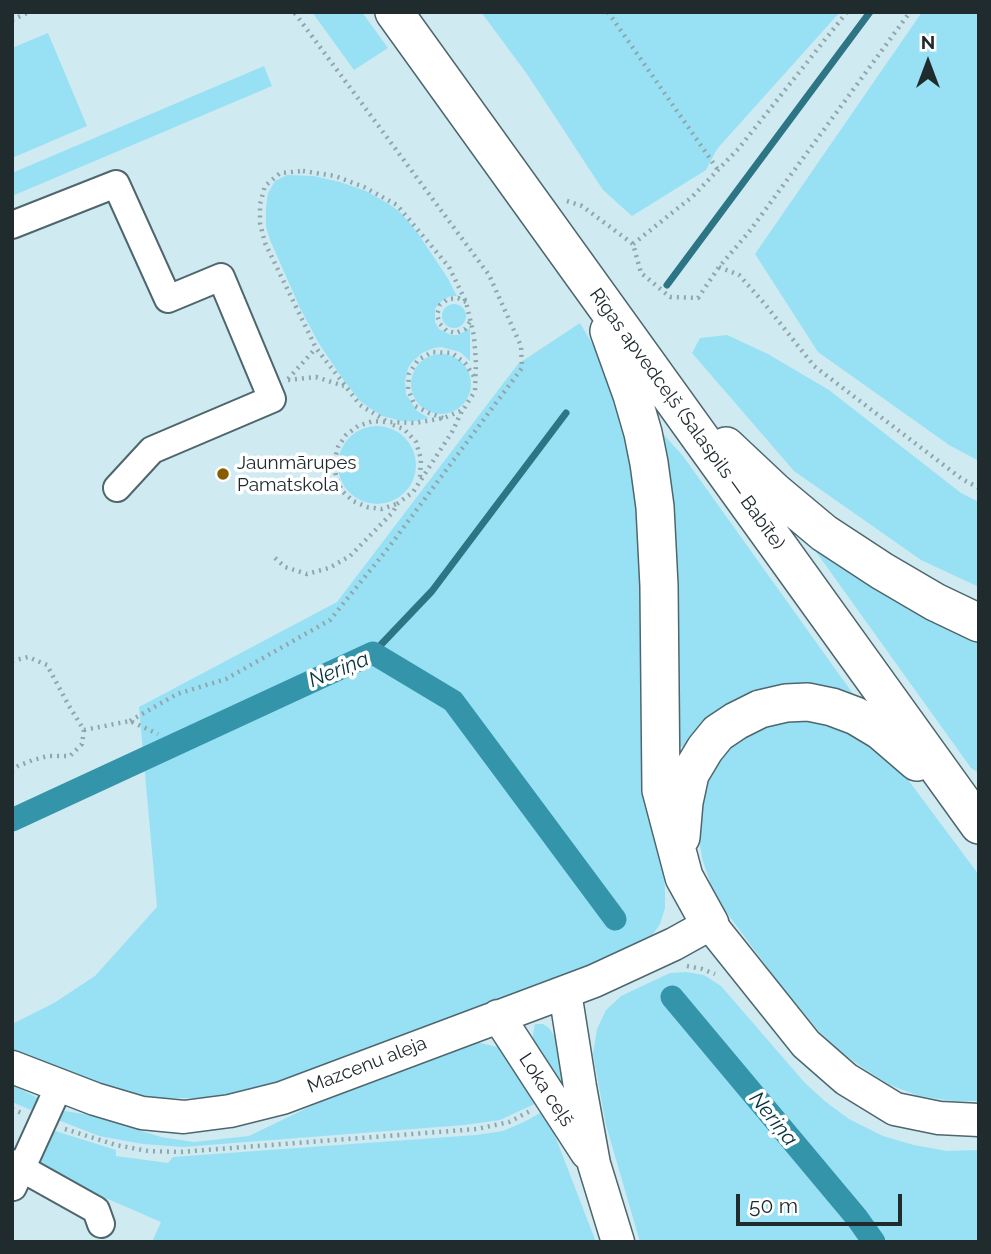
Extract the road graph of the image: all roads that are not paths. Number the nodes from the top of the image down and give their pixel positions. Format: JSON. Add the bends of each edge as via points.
{"nodes":[{"id":1,"x":394,"y":12,"type":"edge"},
{"id":2,"x":12,"y":225,"type":"edge"},
{"id":3,"x":594,"y":290,"type":"junction"},
{"id":4,"x":665,"y":388,"type":"junction"},
{"id":5,"x":117,"y":488,"type":"dead end"},
{"id":6,"x":979,"y":623,"type":"edge"},
{"id":7,"x":969,"y":811,"type":"edge"},
{"id":8,"x":680,"y":859,"type":"junction"},
{"id":9,"x":710,"y":924,"type":"junction"},
{"id":10,"x":565,"y":992,"type":"junction"},
{"id":11,"x":499,"y":1016,"type":"junction"},
{"id":12,"x":12,"y":1067,"type":"edge"},
{"id":13,"x":59,"y":1086,"type":"junction"},
{"id":14,"x":979,"y":1120,"type":"edge"},
{"id":15,"x":594,"y":1164,"type":"junction"},
{"id":16,"x":15,"y":1172,"type":"edge"},
{"id":17,"x":101,"y":1224,"type":"dead end"},
{"id":18,"x":618,"y":1242,"type":"edge"}],
"edges":[{"from":1,"to":3,"type":"highway","name":"Rīgas apvedceļš (Salaspils — Babīte)"},
{"from":2,"to":5,"type":"lane","via":[[117,184],[168,299],[221,277],[277,384],[271,399],[152,450]]},
{"from":3,"to":4,"type":"highway","name":"Rīgas apvedceļš (Salaspils — Babīte)"},
{"from":3,"to":8,"type":"highway","via":[[632,395],[649,463],[659,586],[661,790]]},
{"from":4,"to":6,"type":"highway","via":[[824,533],[913,589]]},
{"from":4,"to":7,"type":"highway","name":"Rīgas apvedceļš (Salaspils — Babīte)"},
{"from":7,"to":8,"type":"highway","via":[[881,732],[856,716],[808,702],[786,703],[736,721],[705,749],[690,774]]},
{"from":8,"to":9,"type":"highway","via":[[684,877]]},
{"from":9,"to":10,"type":"main road","name":"Mazcenu aleja"},
{"from":9,"to":14,"type":"main road","via":[[806,1044],[846,1079],[895,1109]]},
{"from":10,"to":11,"type":"main road","name":"Mazcenu aleja"},
{"from":10,"to":15,"type":"main road","name":"Loka ceļš"},
{"from":11,"to":13,"type":"main road","name":"Mazcenu aleja","via":[[282,1098],[230,1111],[184,1117],[142,1113]]},
{"from":11,"to":15,"type":"main road","name":"Loka ceļš"},
{"from":12,"to":13,"type":"main road","name":"Mazcenu aleja"},
{"from":13,"to":16,"type":"lane"},
{"from":15,"to":18,"type":"main road","name":"Loka ceļš"},
{"from":16,"to":17,"type":"lane","via":[[96,1210]]}]}
